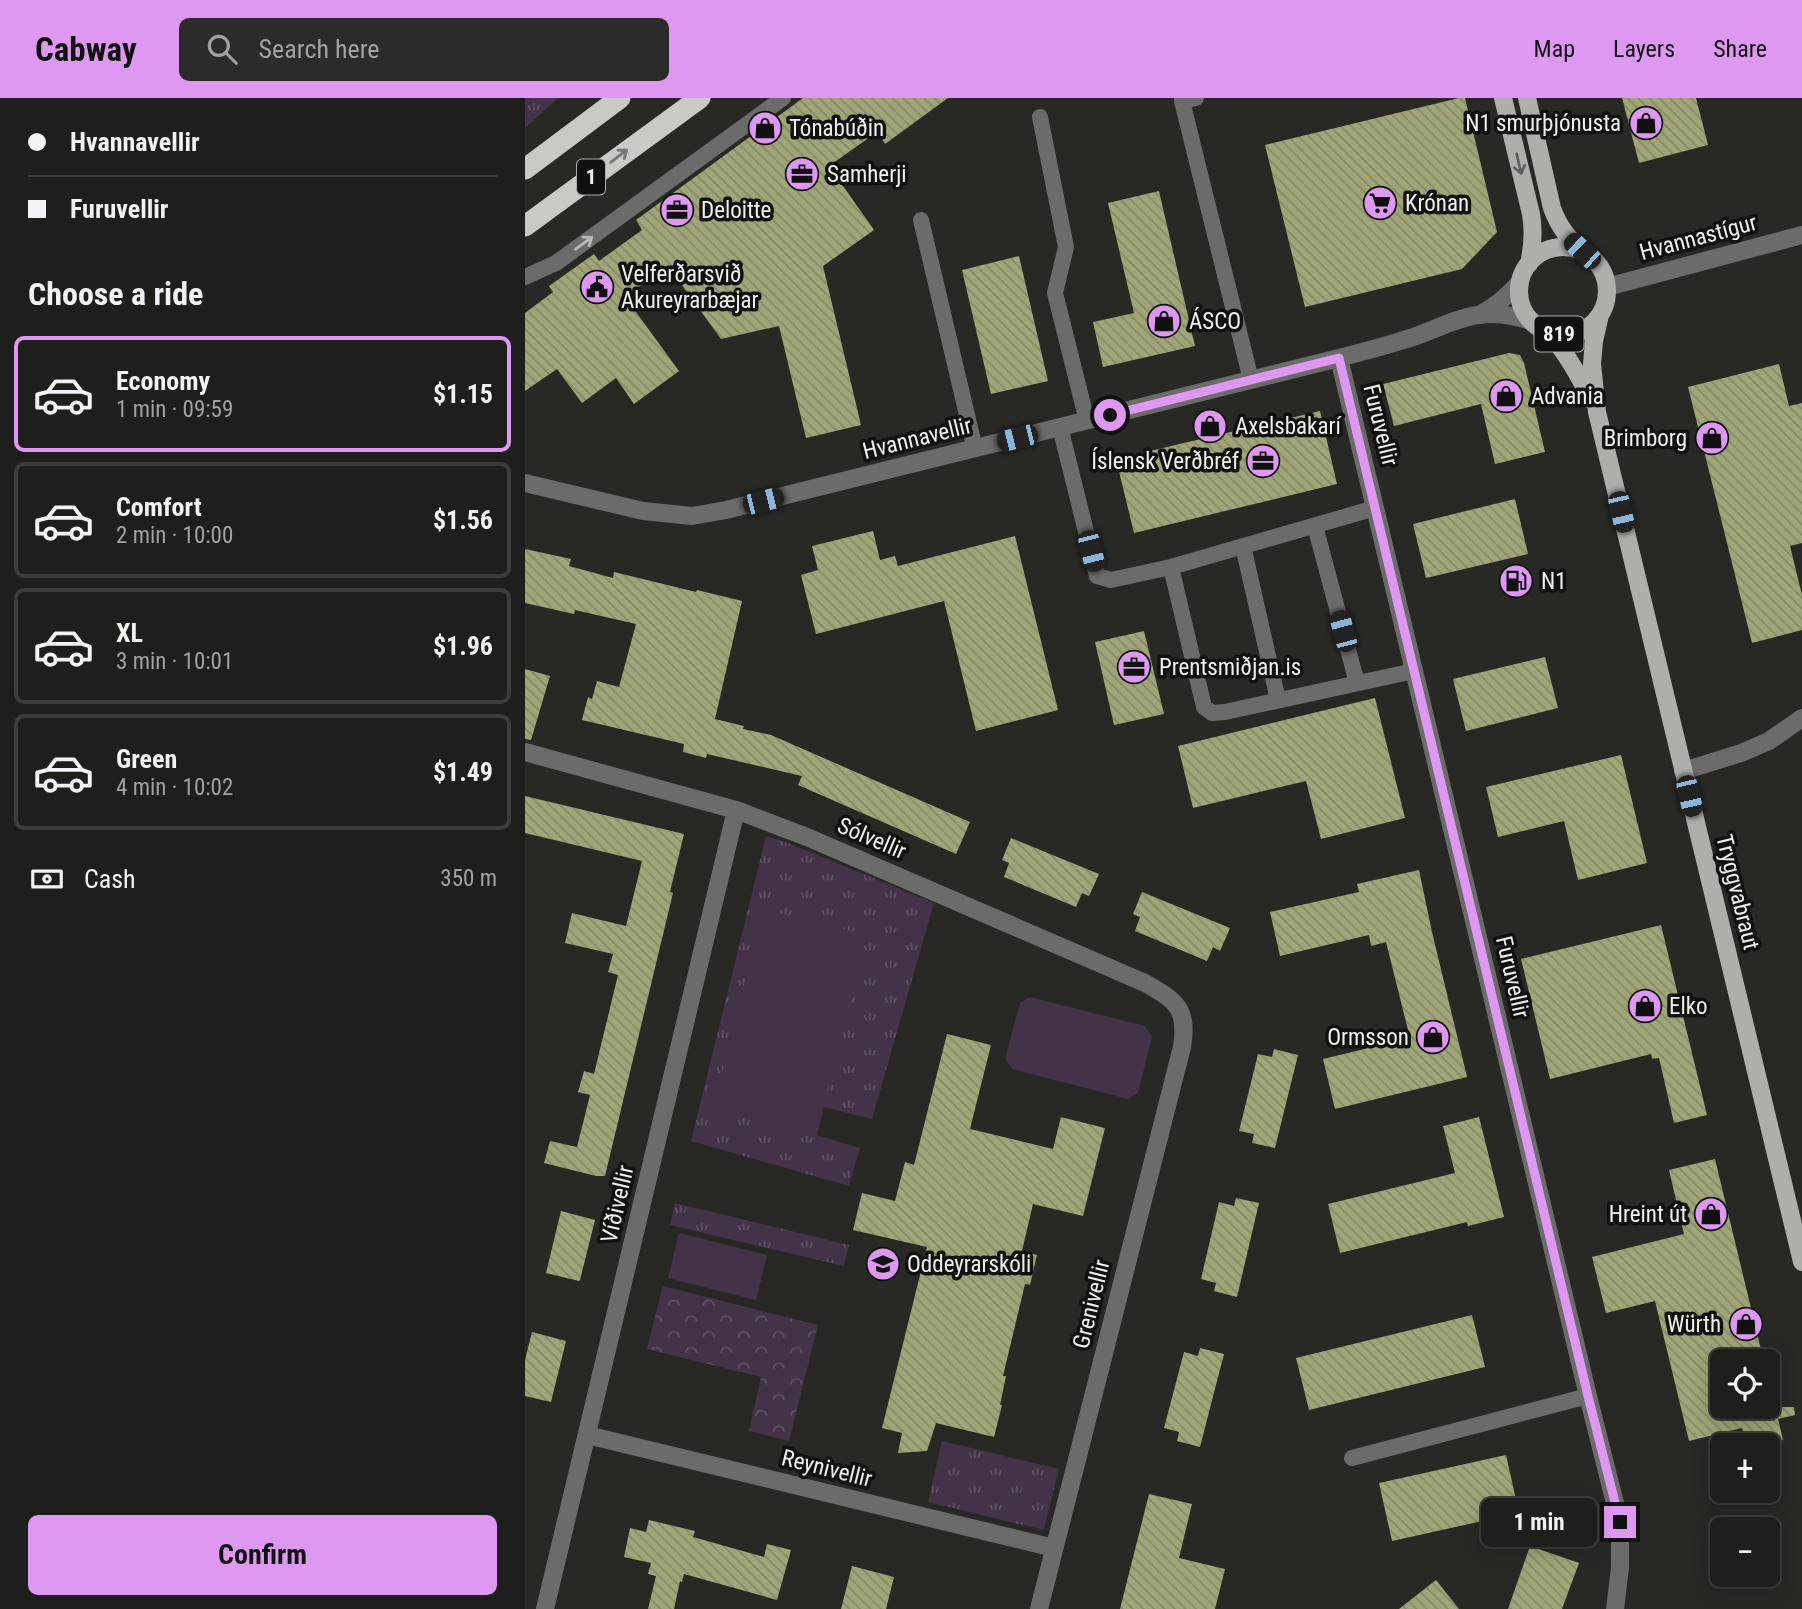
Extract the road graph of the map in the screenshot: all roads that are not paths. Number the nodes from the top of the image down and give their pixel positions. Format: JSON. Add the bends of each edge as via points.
{"nodes":[{"id":1,"x":620,"y":98,"type":"edge"},
{"id":2,"x":700,"y":98,"type":"edge"},
{"id":3,"x":783,"y":98,"type":"edge"},
{"id":4,"x":1196,"y":98,"type":"edge"},
{"id":5,"x":1503,"y":98,"type":"edge"},
{"id":6,"x":1527,"y":98,"type":"edge"},
{"id":7,"x":1040,"y":117,"type":"dead end"},
{"id":8,"x":525,"y":169,"type":"edge"},
{"id":9,"x":921,"y":220,"type":"dead end"},
{"id":10,"x":525,"y":226,"type":"edge"},
{"id":11,"x":1802,"y":235,"type":"edge"},
{"id":12,"x":1582,"y":251,"type":"junction"},
{"id":13,"x":1529,"y":264,"type":"junction"},
{"id":14,"x":525,"y":277,"type":"edge"},
{"id":15,"x":1520,"y":282,"type":"junction"},
{"id":16,"x":1607,"y":286,"type":"junction"},
{"id":17,"x":1479,"y":315,"type":"junction"},
{"id":18,"x":1600,"y":315,"type":"junction"},
{"id":19,"x":1532,"y":321,"type":"junction"},
{"id":20,"x":1549,"y":333,"type":"junction"},
{"id":21,"x":1339,"y":358,"type":"junction"},
{"id":22,"x":1251,"y":380,"type":"junction"},
{"id":23,"x":1597,"y":412,"type":"junction"},
{"id":24,"x":1087,"y":421,"type":"junction"},
{"id":25,"x":1060,"y":427,"type":"junction"},
{"id":26,"x":975,"y":449,"type":"junction"},
{"id":27,"x":525,"y":483,"type":"edge"},
{"id":28,"x":1375,"y":508,"type":"junction"},
{"id":29,"x":1315,"y":526,"type":"junction"},
{"id":30,"x":1243,"y":546,"type":"junction"},
{"id":31,"x":1171,"y":567,"type":"junction"},
{"id":32,"x":1414,"y":671,"type":"junction"},
{"id":33,"x":1357,"y":683,"type":"junction"},
{"id":34,"x":1278,"y":701,"type":"junction"},
{"id":35,"x":1802,"y":718,"type":"edge"},
{"id":36,"x":525,"y":752,"type":"edge"},
{"id":37,"x":1683,"y":771,"type":"junction"},
{"id":38,"x":736,"y":810,"type":"junction"},
{"id":39,"x":1181,"y":1012,"type":"joint"},
{"id":40,"x":1802,"y":1262,"type":"edge"},
{"id":41,"x":1588,"y":1396,"type":"junction"},
{"id":42,"x":587,"y":1435,"type":"junction"},
{"id":43,"x":1352,"y":1458,"type":"dead end"},
{"id":44,"x":1054,"y":1548,"type":"junction"},
{"id":45,"x":545,"y":1609,"type":"edge"},
{"id":46,"x":1039,"y":1609,"type":"edge"},
{"id":47,"x":1615,"y":1609,"type":"edge"}],
"edges":[{"from":1,"to":8,"type":"highway","number":"1"},
{"from":10,"to":2,"type":"highway","number":"1","one_way":true},
{"from":14,"to":3,"type":"lane","one_way":true,"via":[[556,264]]},
{"from":4,"to":22,"type":"lane","via":[[1182,101]]},
{"from":5,"to":13,"type":"main road","one_way":true,"via":[[1534,233]]},
{"from":6,"to":12,"type":"main road","via":[[1557,224]]},
{"from":7,"to":24,"type":"lane","via":[[1066,247],[1055,293]]},
{"from":9,"to":26,"type":"lane"},
{"from":11,"to":16,"type":"street","name":"Hvannastígur"},
{"from":12,"to":13,"type":"main road","via":[[1552,248]]},
{"from":12,"to":16,"type":"main road","via":[[1603,272]]},
{"from":13,"to":15,"type":"main road"},
{"from":15,"to":17,"type":"street","name":"Hvannavellir"},
{"from":15,"to":19,"type":"main road","number":"819","via":[[1521,304]]},
{"from":16,"to":18,"type":"main road","name":"Tryggvabraut","number":"819"},
{"from":17,"to":19,"type":"street","name":"Hvannavellir"},
{"from":17,"to":21,"type":"street","name":"Hvannavellir"},
{"from":18,"to":20,"type":"main road","number":"819","via":[[1577,332]]},
{"from":18,"to":23,"type":"main road","name":"Tryggvabraut","number":"819","via":[[1592,364]]},
{"from":19,"to":20,"type":"main road","name":"Tryggvabraut","number":"819"},
{"from":20,"to":23,"type":"main road","name":"Tryggvabraut","number":"819","via":[[1576,369]]},
{"from":21,"to":22,"type":"street","name":"Hvannavellir"},
{"from":21,"to":28,"type":"street","name":"Furuvellir"},
{"from":22,"to":24,"type":"street","name":"Hvannavellir"},
{"from":23,"to":37,"type":"main road","name":"Tryggvabraut","number":"819"},
{"from":24,"to":25,"type":"street","name":"Hvannavellir"},
{"from":25,"to":26,"type":"street","name":"Hvannavellir"},
{"from":25,"to":31,"type":"lane","via":[[1097,576],[1111,580]]},
{"from":26,"to":27,"type":"street","name":"Hvannavellir","via":[[692,516],[643,511]]},
{"from":28,"to":29,"type":"lane"},
{"from":28,"to":32,"type":"street","name":"Furuvellir"},
{"from":29,"to":30,"type":"lane"},
{"from":29,"to":33,"type":"lane"},
{"from":30,"to":31,"type":"lane"},
{"from":30,"to":34,"type":"lane"},
{"from":31,"to":34,"type":"lane","via":[[1204,708],[1225,712]]},
{"from":32,"to":33,"type":"lane"},
{"from":32,"to":41,"type":"street","name":"Furuvellir"},
{"from":33,"to":34,"type":"lane"},
{"from":35,"to":37,"type":"street","via":[[1769,741]]},
{"from":36,"to":38,"type":"street","name":"Sólvellir"},
{"from":37,"to":40,"type":"main road","name":"Tryggvabraut","number":"819"},
{"from":38,"to":39,"type":"street","name":"Sólvellir","via":[[1145,983],[1165,994]]},
{"from":38,"to":42,"type":"street","name":"Víðivellir"},
{"from":39,"to":44,"type":"street","name":"Grenivellir","via":[[1182,1047]]},
{"from":41,"to":43,"type":"lane"},
{"from":41,"to":47,"type":"street","name":"Furuvellir","via":[[1620,1522],[1621,1568]]},
{"from":42,"to":44,"type":"street","name":"Reynivellir"},
{"from":42,"to":45,"type":"street","name":"Víðivellir"},
{"from":44,"to":46,"type":"street","name":"Grenivellir"}]}
